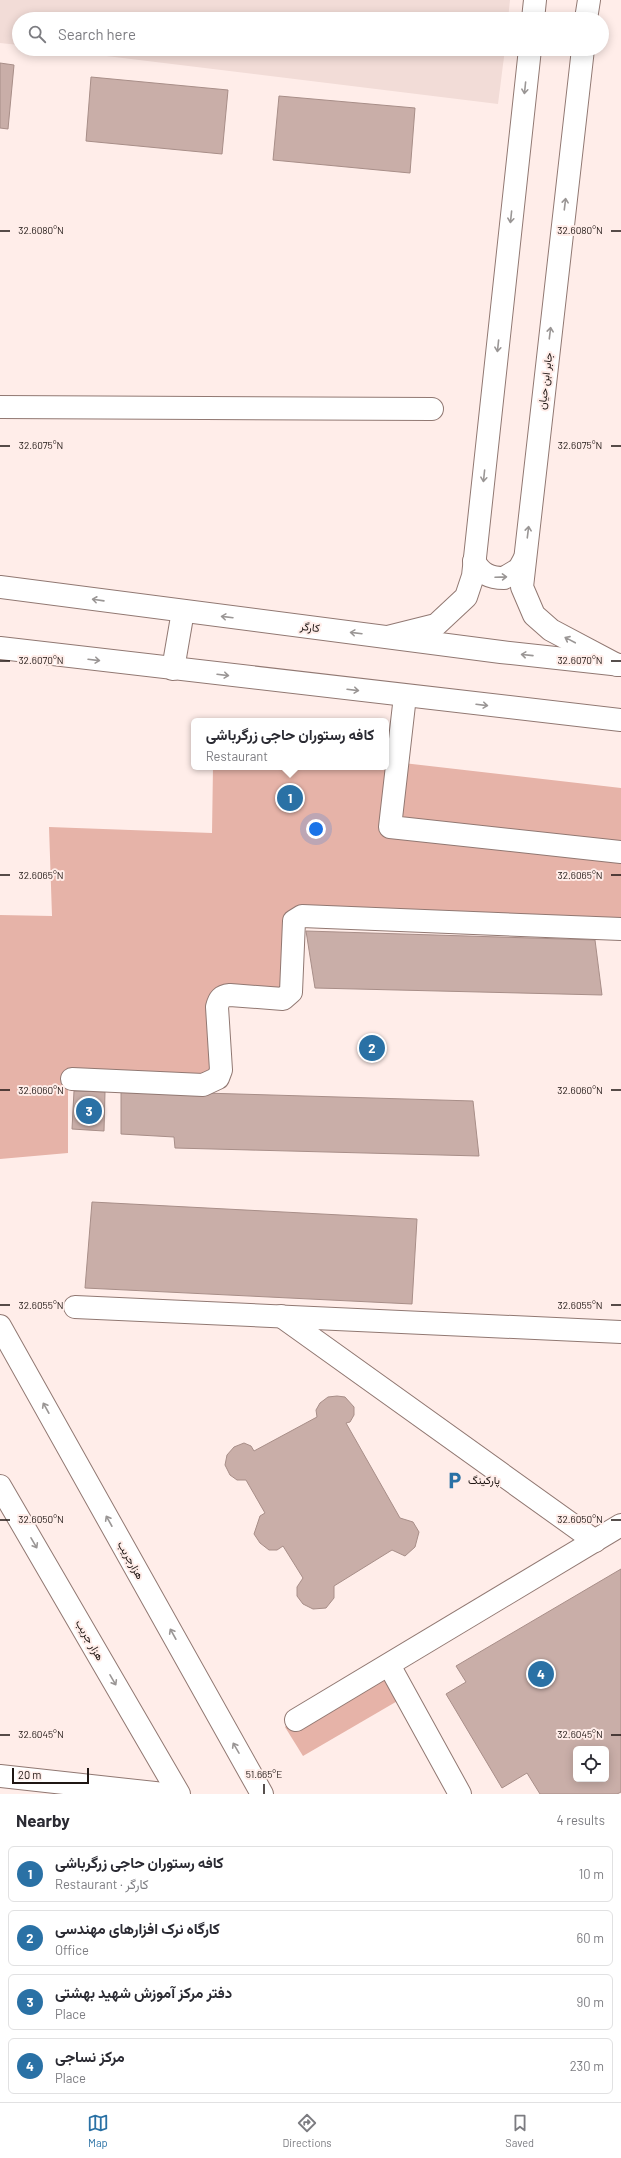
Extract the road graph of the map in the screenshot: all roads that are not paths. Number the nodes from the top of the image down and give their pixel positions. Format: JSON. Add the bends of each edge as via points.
{"nodes":[{"id":1,"x":535,"y":0,"type":"edge"},
{"id":2,"x":589,"y":0,"type":"edge"},
{"id":3,"x":534,"y":12,"type":"edge"},
{"id":4,"x":587,"y":12,"type":"edge"},
{"id":5,"x":529,"y":56,"type":"edge"},
{"id":6,"x":582,"y":56,"type":"edge"},
{"id":7,"x":0,"y":407,"type":"edge"},
{"id":8,"x":432,"y":409,"type":"dead end"},
{"id":9,"x":524,"y":558,"type":"junction"},
{"id":10,"x":474,"y":561,"type":"junction"},
{"id":11,"x":0,"y":587,"type":"edge"},
{"id":12,"x":183,"y":611,"type":"junction"},
{"id":13,"x":387,"y":637,"type":"junction"},
{"id":14,"x":0,"y":648,"type":"edge"},
{"id":15,"x":619,"y":665,"type":"edge"},
{"id":16,"x":173,"y":669,"type":"junction"},
{"id":17,"x":405,"y":696,"type":"junction"},
{"id":18,"x":621,"y":720,"type":"edge"},
{"id":19,"x":621,"y":852,"type":"edge"},
{"id":20,"x":621,"y":929,"type":"edge"},
{"id":21,"x":72,"y":1079,"type":"dead end"},
{"id":22,"x":75,"y":1307,"type":"dead end"},
{"id":23,"x":280,"y":1316,"type":"junction"},
{"id":24,"x":0,"y":1326,"type":"edge"},
{"id":25,"x":621,"y":1332,"type":"edge"},
{"id":26,"x":0,"y":1486,"type":"edge"},
{"id":27,"x":621,"y":1525,"type":"edge"},
{"id":28,"x":595,"y":1541,"type":"junction"},
{"id":29,"x":388,"y":1665,"type":"junction"},
{"id":30,"x":296,"y":1720,"type":"dead end"},
{"id":31,"x":0,"y":1776,"type":"edge"},
{"id":32,"x":164,"y":1794,"type":"edge"},
{"id":33,"x":179,"y":1794,"type":"edge"},
{"id":34,"x":262,"y":1794,"type":"edge"},
{"id":35,"x":460,"y":1794,"type":"edge"}],
"edges":[{"from":1,"to":3,"type":"main road"},
{"from":2,"to":4,"type":"main road"},
{"from":5,"to":10,"type":"main road","one_way":true},
{"from":9,"to":6,"type":"main road","name":"جابر ابن حیان","one_way":true},
{"from":7,"to":8,"type":"main road"},
{"from":10,"to":9,"type":"main road","one_way":true,"via":[[486,575],[504,578],[519,569]]},
{"from":15,"to":9,"type":"main road","name":"جابر ابن حیان","one_way":true,"via":[[551,630],[534,615],[522,587]]},
{"from":10,"to":13,"type":"main road","via":[[473,576],[466,597],[454,610],[436,625]]},
{"from":12,"to":11,"type":"main road","name":"کارگر","one_way":true},
{"from":13,"to":12,"type":"main road","name":"کارگر","one_way":true},
{"from":12,"to":16,"type":"main road"},
{"from":15,"to":13,"type":"main road","name":"کارگر","one_way":true},
{"from":14,"to":16,"type":"main road","one_way":true},
{"from":16,"to":17,"type":"main road","one_way":true},
{"from":17,"to":18,"type":"main road","one_way":true},
{"from":17,"to":19,"type":"main road","via":[[390,827]]},
{"from":20,"to":21,"type":"main road","via":[[302,916],[294,921],[289,996],[283,999],[230,995],[219,1000],[218,1078],[203,1085]]},
{"from":22,"to":23,"type":"main road"},
{"from":23,"to":25,"type":"main road"},
{"from":23,"to":28,"type":"main road"},
{"from":34,"to":24,"type":"main road","name":"هزارجریب","one_way":true},
{"from":26,"to":33,"type":"main road","name":"هزار جریب","one_way":true},
{"from":27,"to":28,"type":"main road"},
{"from":28,"to":29,"type":"main road"},
{"from":29,"to":30,"type":"main road"},
{"from":29,"to":35,"type":"main road"},
{"from":31,"to":32,"type":"main road"}]}
